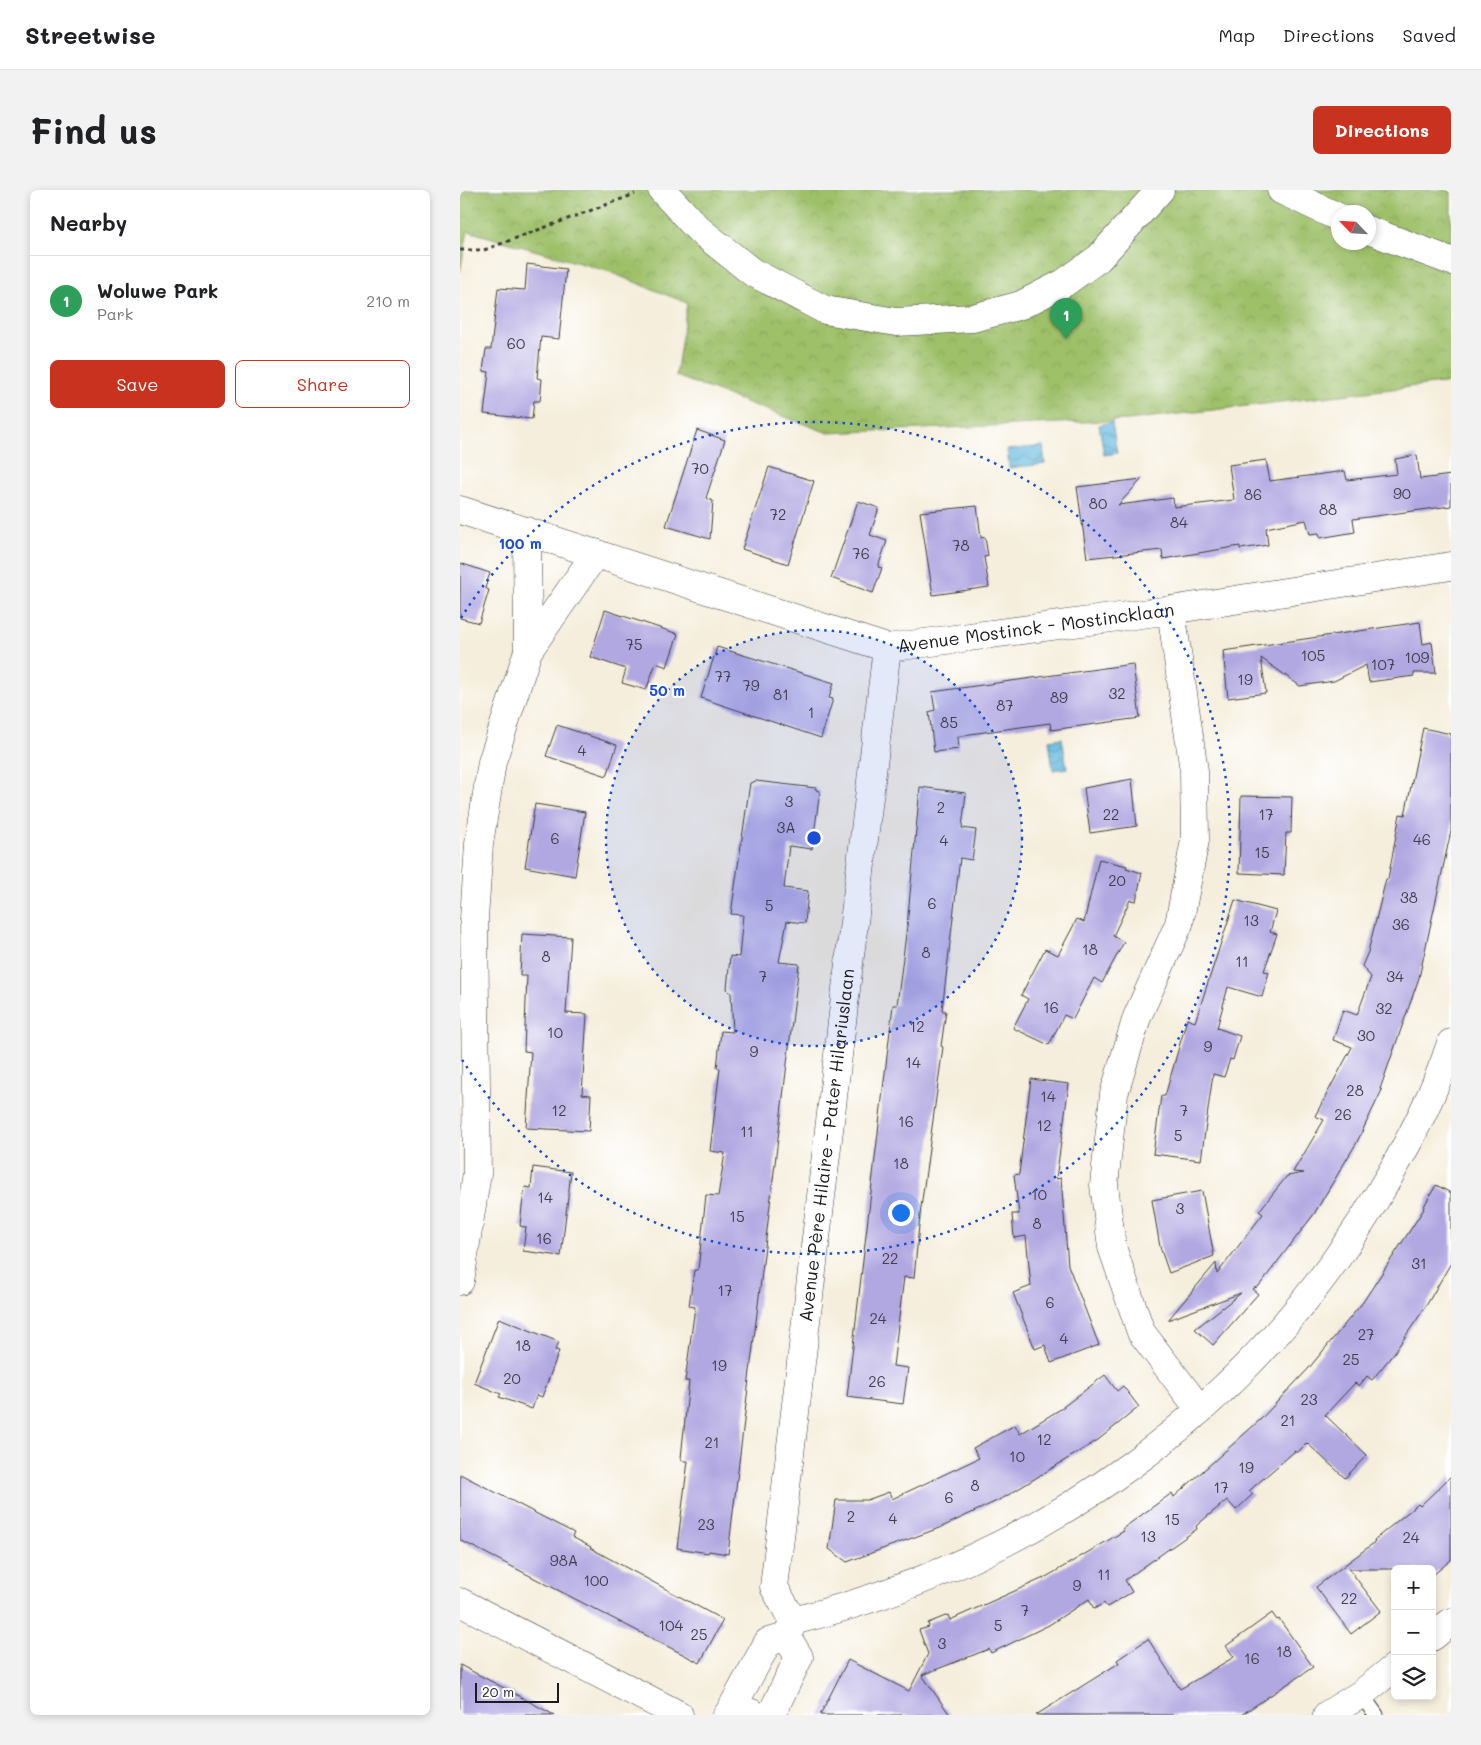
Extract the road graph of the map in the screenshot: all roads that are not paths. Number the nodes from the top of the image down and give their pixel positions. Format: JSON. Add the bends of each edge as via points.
{"nodes":[{"id":1,"x":662,"y":190,"type":"edge"},
{"id":2,"x":1160,"y":190,"type":"edge"},
{"id":3,"x":1281,"y":190,"type":"edge"},
{"id":4,"x":1331,"y":214,"type":"edge"},
{"id":5,"x":1376,"y":233,"type":"edge"},
{"id":6,"x":1451,"y":261,"type":"edge"},
{"id":7,"x":460,"y":510,"type":"edge"},
{"id":8,"x":527,"y":531,"type":"junction"},
{"id":9,"x":596,"y":553,"type":"junction"},
{"id":10,"x":1451,"y":566,"type":"edge"},
{"id":11,"x":1171,"y":610,"type":"junction"},
{"id":12,"x":887,"y":648,"type":"junction"},
{"id":13,"x":528,"y":651,"type":"junction"},
{"id":14,"x":1451,"y":1043,"type":"edge"},
{"id":15,"x":460,"y":1281,"type":"edge"},
{"id":16,"x":1200,"y":1410,"type":"junction"},
{"id":17,"x":460,"y":1602,"type":"edge"},
{"id":18,"x":1451,"y":1622,"type":"edge"},
{"id":19,"x":790,"y":1629,"type":"junction"},
{"id":20,"x":1436,"y":1634,"type":"edge"},
{"id":21,"x":1391,"y":1672,"type":"edge"},
{"id":22,"x":1368,"y":1704,"type":"edge"},
{"id":23,"x":728,"y":1714,"type":"edge"},
{"id":24,"x":679,"y":1715,"type":"edge"},
{"id":25,"x":756,"y":1715,"type":"edge"},
{"id":26,"x":771,"y":1715,"type":"edge"},
{"id":27,"x":1327,"y":1715,"type":"edge"}],
"edges":[{"from":1,"to":2,"type":"street","via":[[698,229],[752,272],[825,310],[896,322],[973,318],[1021,305],[1064,283],[1099,258]]},
{"from":3,"to":4,"type":"street"},
{"from":5,"to":6,"type":"street"},
{"from":7,"to":8,"type":"street","name":"Avenue Mostinck - Mostincklaan"},
{"from":8,"to":9,"type":"street","name":"Avenue Mostinck - Mostincklaan"},
{"from":8,"to":13,"type":"street"},
{"from":9,"to":12,"type":"street","name":"Avenue Mostinck - Mostincklaan"},
{"from":9,"to":13,"type":"street"},
{"from":10,"to":11,"type":"street","name":"Avenue Mostinck - Mostincklaan"},
{"from":11,"to":12,"type":"street","name":"Avenue Mostinck - Mostincklaan"},
{"from":11,"to":16,"type":"street","via":[[1194,771],[1196,840],[1179,924],[1137,1017],[1114,1094],[1104,1185],[1112,1247],[1141,1332]]},
{"from":12,"to":19,"type":"street","name":"Avenue Père Hilaire - Pater Hilariuslaan","via":[[774,1586]]},
{"from":13,"to":15,"type":"street","via":[[492,762],[479,844],[474,919],[477,1174]]},
{"from":14,"to":16,"type":"street","via":[[1396,1165],[1332,1267],[1236,1378]]},
{"from":16,"to":19,"type":"street","via":[[1126,1471],[1042,1523],[957,1565]]},
{"from":17,"to":24,"type":"street"},
{"from":18,"to":20,"type":"street"},
{"from":19,"to":23,"type":"street","via":[[768,1642]]},
{"from":19,"to":26,"type":"street","name":"Avenue Père Hilaire - Pater Hilariuslaan","via":[[799,1657]]},
{"from":21,"to":22,"type":"street"},
{"from":22,"to":27,"type":"street"},
{"from":23,"to":25,"type":"street","via":[[749,1712]]}]}
